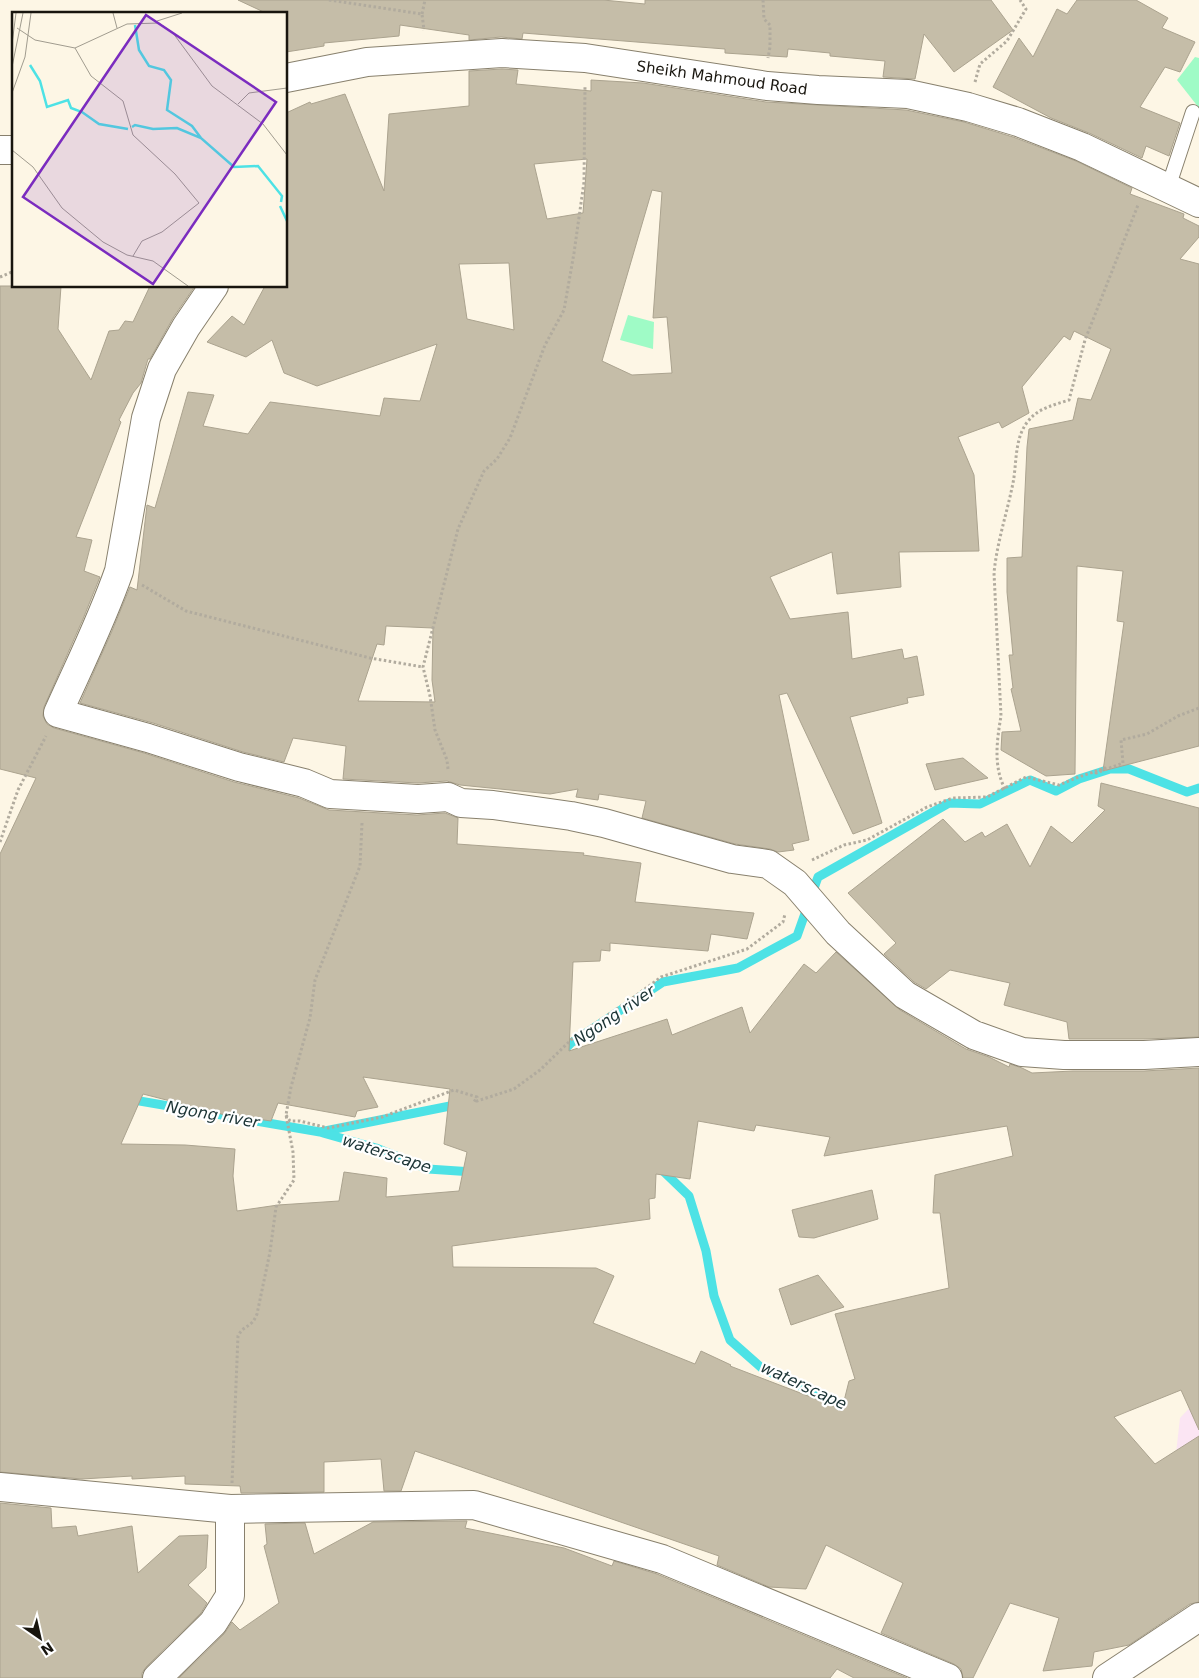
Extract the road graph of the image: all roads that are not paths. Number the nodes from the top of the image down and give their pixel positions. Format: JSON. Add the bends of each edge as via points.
{"nodes":[{"id":1,"x":288,"y":78,"type":"edge"},
{"id":2,"x":1193,"y":112,"type":"dead end"},
{"id":3,"x":1158,"y":183,"type":"junction"},
{"id":4,"x":1199,"y":202,"type":"edge"},
{"id":5,"x":213,"y":288,"type":"edge"},
{"id":6,"x":1199,"y":1052,"type":"edge"},
{"id":7,"x":0,"y":1487,"type":"edge"},
{"id":8,"x":230,"y":1509,"type":"junction"},
{"id":9,"x":1199,"y":1618,"type":"edge"},
{"id":10,"x":158,"y":1678,"type":"edge"},
{"id":11,"x":948,"y":1678,"type":"edge"},
{"id":12,"x":1109,"y":1678,"type":"edge"}],
"edges":[{"from":1,"to":3,"type":"street","name":"Sheikh Mahmoud Road","via":[[367,62],[502,53],[585,58],[767,86],[908,94],[1018,122],[1082,147]]},
{"from":2,"to":3,"type":"lane"},
{"from":3,"to":4,"type":"street","name":"Sheikh Mahmoud Road"},
{"from":5,"to":6,"type":"street","via":[[162,369],[146,418],[119,571],[58,713],[304,783],[330,794],[418,799],[448,797],[461,803],[492,804],[571,816],[732,859],[768,864],[795,883],[838,933],[905,995],[974,1035],[1022,1052],[1084,1055]]},
{"from":7,"to":8,"type":"street"},
{"from":8,"to":10,"type":"street","via":[[230,1596],[213,1623]]},
{"from":8,"to":11,"type":"street","via":[[474,1505],[662,1559]]},
{"from":9,"to":12,"type":"street"}]}
